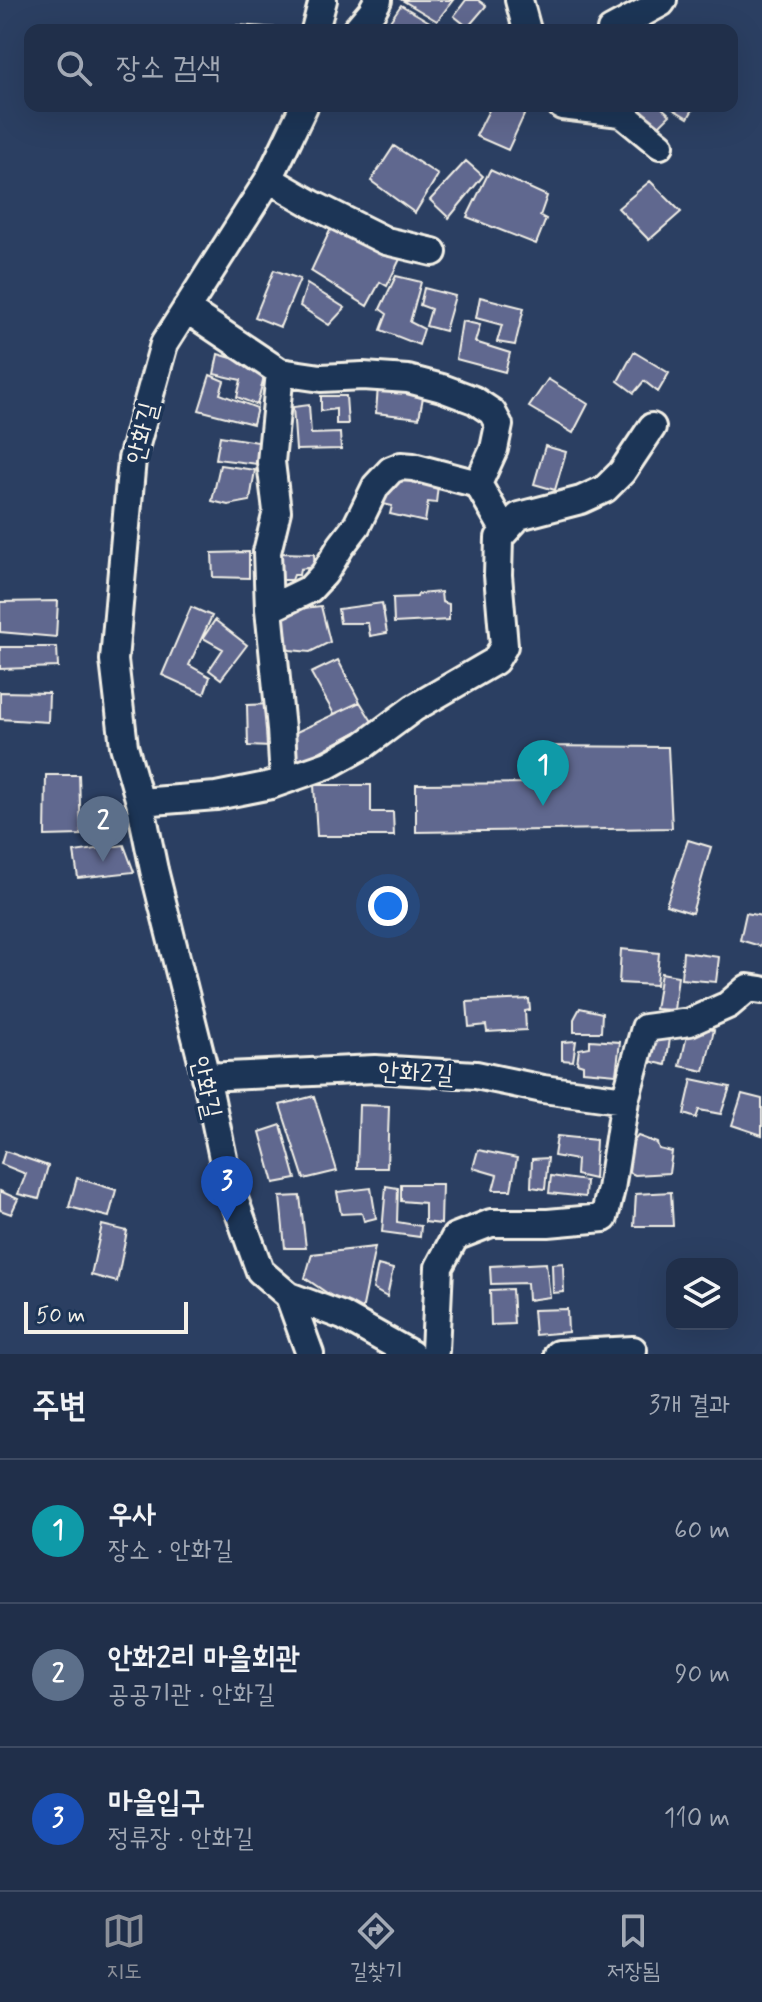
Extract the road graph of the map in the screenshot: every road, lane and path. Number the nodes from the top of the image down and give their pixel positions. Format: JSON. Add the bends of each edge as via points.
{"nodes":[{"id":1,"x":323,"y":0,"type":"edge"},
{"id":2,"x":378,"y":0,"type":"edge"},
{"id":3,"x":519,"y":0,"type":"edge"},
{"id":4,"x":663,"y":0,"type":"edge"},
{"id":5,"x":317,"y":24,"type":"edge"},
{"id":6,"x":361,"y":24,"type":"edge"},
{"id":7,"x":525,"y":24,"type":"edge"},
{"id":8,"x":621,"y":24,"type":"edge"},
{"id":9,"x":301,"y":112,"type":"edge"},
{"id":10,"x":613,"y":112,"type":"edge"},
{"id":11,"x":660,"y":145,"type":"dead end"},
{"id":12,"x":269,"y":179,"type":"junction"},
{"id":13,"x":433,"y":252,"type":"dead end"},
{"id":14,"x":186,"y":309,"type":"junction"},
{"id":15,"x":280,"y":372,"type":"junction"},
{"id":16,"x":652,"y":427,"type":"dead end"},
{"id":17,"x":478,"y":484,"type":"junction"},
{"id":18,"x":505,"y":531,"type":"junction"},
{"id":19,"x":269,"y":609,"type":"junction"},
{"id":20,"x":284,"y":780,"type":"junction"},
{"id":21,"x":140,"y":802,"type":"junction"},
{"id":22,"x":762,"y":990,"type":"edge"},
{"id":23,"x":205,"y":1077,"type":"junction"},
{"id":24,"x":625,"y":1100,"type":"junction"},
{"id":25,"x":289,"y":1296,"type":"junction"},
{"id":26,"x":633,"y":1350,"type":"dead end"},
{"id":27,"x":310,"y":1354,"type":"edge"},
{"id":28,"x":411,"y":1354,"type":"edge"},
{"id":29,"x":433,"y":1354,"type":"edge"},
{"id":30,"x":558,"y":1354,"type":"edge"}],
"edges":[{"from":1,"to":5,"type":"street"},
{"from":2,"to":6,"type":"street"},
{"from":3,"to":7,"type":"street"},
{"from":4,"to":8,"type":"street"},
{"from":9,"to":12,"type":"street","name":"안화길"},
{"from":10,"to":11,"type":"street"},
{"from":12,"to":13,"type":"street","via":[[386,241]]},
{"from":12,"to":14,"type":"street","name":"안화길"},
{"from":14,"to":15,"type":"street"},
{"from":14,"to":21,"type":"street","name":"안화길","via":[[164,344],[132,459],[114,660],[124,746]]},
{"from":15,"to":17,"type":"street","via":[[408,379],[474,400],[492,412],[499,425]]},
{"from":15,"to":19,"type":"street","via":[[271,462],[277,511],[267,552]]},
{"from":16,"to":18,"type":"street","via":[[605,489],[519,516]]},
{"from":17,"to":18,"type":"street"},
{"from":17,"to":19,"type":"street","via":[[413,467],[391,470],[324,574],[310,589]]},
{"from":18,"to":20,"type":"street","via":[[499,538],[498,575],[504,646],[495,661],[414,708],[364,745]]},
{"from":19,"to":20,"type":"street"},
{"from":20,"to":21,"type":"street","via":[[216,796]]},
{"from":21,"to":23,"type":"street","name":"안화길"},
{"from":22,"to":24,"type":"street","via":[[748,988],[728,1005],[690,1022],[645,1028]]},
{"from":23,"to":24,"type":"street","name":"안화2길","via":[[375,1069],[476,1075]]},
{"from":23,"to":25,"type":"street","name":"안화길","via":[[228,1182],[260,1271]]},
{"from":24,"to":29,"type":"street","via":[[604,1218],[491,1223],[455,1237],[439,1267]]},
{"from":25,"to":27,"type":"street","name":"안화길"},
{"from":25,"to":28,"type":"street","via":[[343,1316]]},
{"from":26,"to":30,"type":"street"}]}
